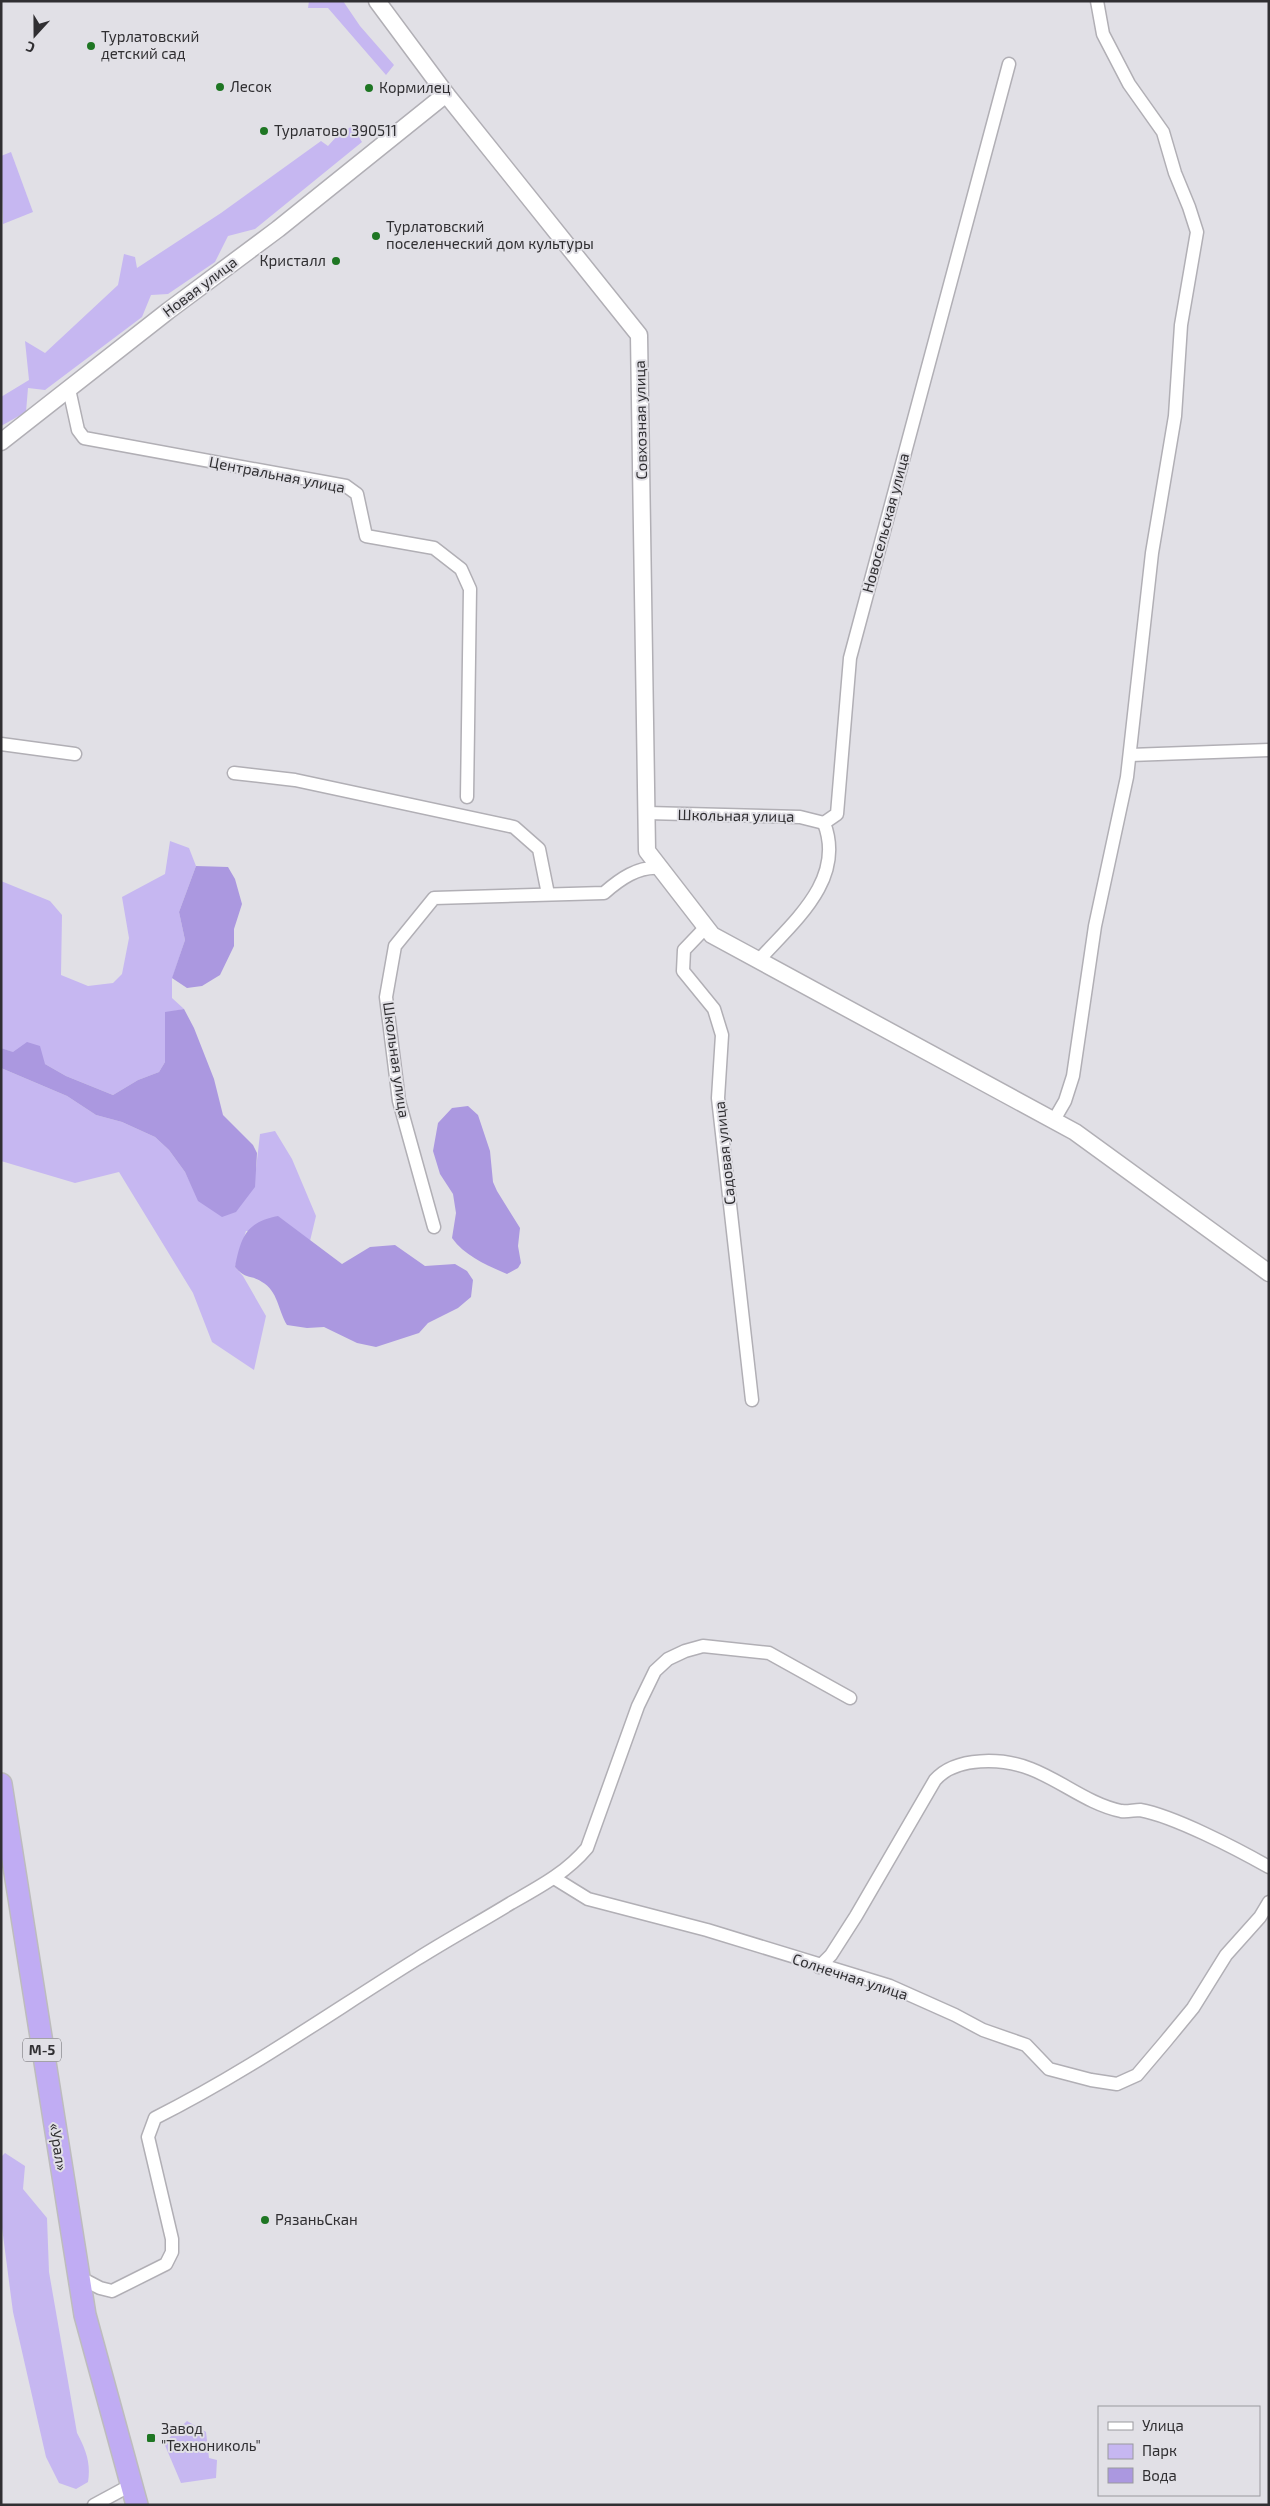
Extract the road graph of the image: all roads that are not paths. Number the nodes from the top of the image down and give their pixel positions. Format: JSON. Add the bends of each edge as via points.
{"nodes":[{"id":1,"x":377,"y":1,"type":"edge"},
{"id":2,"x":1097,"y":1,"type":"edge"},
{"id":3,"x":1008,"y":64,"type":"dead end"},
{"id":4,"x":446,"y":94,"type":"junction"},
{"id":5,"x":70,"y":389,"type":"junction"},
{"id":6,"x":1,"y":442,"type":"edge"},
{"id":7,"x":1,"y":744,"type":"edge"},
{"id":8,"x":1269,"y":750,"type":"edge"},
{"id":9,"x":75,"y":754,"type":"dead end"},
{"id":10,"x":1130,"y":755,"type":"junction"},
{"id":11,"x":234,"y":773,"type":"dead end"},
{"id":12,"x":467,"y":797,"type":"dead end"},
{"id":13,"x":647,"y":814,"type":"junction"},
{"id":14,"x":824,"y":823,"type":"junction"},
{"id":15,"x":660,"y":868,"type":"junction"},
{"id":16,"x":548,"y":894,"type":"junction"},
{"id":17,"x":706,"y":928,"type":"junction"},
{"id":18,"x":759,"y":960,"type":"junction"},
{"id":19,"x":1054,"y":1120,"type":"junction"},
{"id":20,"x":434,"y":1227,"type":"dead end"},
{"id":21,"x":1269,"y":1273,"type":"edge"},
{"id":22,"x":752,"y":1400,"type":"dead end"},
{"id":23,"x":850,"y":1698,"type":"dead end"},
{"id":24,"x":1,"y":1784,"type":"edge"},
{"id":25,"x":1269,"y":1867,"type":"edge"},
{"id":26,"x":554,"y":1878,"type":"junction"},
{"id":27,"x":1269,"y":1902,"type":"edge"},
{"id":28,"x":819,"y":1966,"type":"junction"},
{"id":29,"x":79,"y":2277,"type":"junction"},
{"id":30,"x":134,"y":2495,"type":"edge"},
{"id":31,"x":94,"y":2505,"type":"edge"}],
"edges":[{"from":1,"to":4,"type":"street","name":"Совхозная улица"},
{"from":2,"to":10,"type":"street","via":[[1103,34],[1129,84],[1163,132],[1197,232],[1181,325],[1175,416],[1152,552]]},
{"from":3,"to":14,"type":"street","name":"Новосельская улица","via":[[850,658],[837,814]]},
{"from":4,"to":5,"type":"street","name":"Новая улица","via":[[278,229]]},
{"from":4,"to":13,"type":"street","name":"Совхозная улица","via":[[639,335]]},
{"from":5,"to":6,"type":"street","name":"Новая улица"},
{"from":5,"to":12,"type":"street","name":"Центральная улица","via":[[78,430],[84,438],[346,486],[357,494],[366,536],[434,548],[461,569],[470,589]]},
{"from":7,"to":9,"type":"street"},
{"from":8,"to":10,"type":"street"},
{"from":10,"to":19,"type":"street","via":[[1095,926],[1072,1076],[1065,1101]]},
{"from":11,"to":16,"type":"street","via":[[294,780],[514,827],[539,849]]},
{"from":13,"to":14,"type":"street","name":"Школьная улица","via":[[800,817]]},
{"from":13,"to":15,"type":"street","name":"Совхозная улица","via":[[647,851]]},
{"from":14,"to":18,"type":"street","via":[[831,844],[829,862],[818,894]]},
{"from":15,"to":16,"type":"street","name":"Школьная улица","via":[[651,867],[622,877],[604,893]]},
{"from":15,"to":17,"type":"street","name":"Совхозная улица"},
{"from":16,"to":20,"type":"street","name":"Школьная улица","via":[[434,898],[395,946],[386,997],[399,1100]]},
{"from":17,"to":18,"type":"street","name":"Совхозная улица","via":[[712,935]]},
{"from":17,"to":22,"type":"street","name":"Садовая улица","via":[[684,950],[683,971],[714,1009],[722,1035],[718,1098]]},
{"from":18,"to":19,"type":"street","name":"Совхозная улица"},
{"from":19,"to":21,"type":"street","name":"Совхозная улица"},
{"from":23,"to":26,"type":"street","via":[[769,1653],[703,1646],[668,1659],[655,1671],[638,1706],[587,1848]]},
{"from":24,"to":29,"type":"highway","name":"«Урал»","number":"М-5"},
{"from":25,"to":28,"type":"street","via":[[1171,1820],[1139,1810],[1122,1812],[1092,1801],[1030,1768],[985,1760],[954,1766],[944,1770],[935,1780],[856,1916],[831,1955]]},
{"from":26,"to":28,"type":"street","name":"Солнечная улица","via":[[588,1899],[706,1930]]},
{"from":26,"to":29,"type":"street","via":[[417,1959],[239,2073],[155,2118],[148,2137],[172,2239],[172,2252],[166,2264],[112,2290],[100,2288]]},
{"from":27,"to":28,"type":"street","name":"Солнечная улица","via":[[1226,1955],[1194,2008],[1137,2075],[1118,2084],[1050,2069],[1026,2045],[982,2030],[890,1986]]},
{"from":29,"to":30,"type":"highway","name":"«Урал»","number":"М-5","via":[[85,2315]]},
{"from":30,"to":31,"type":"street"}]}
